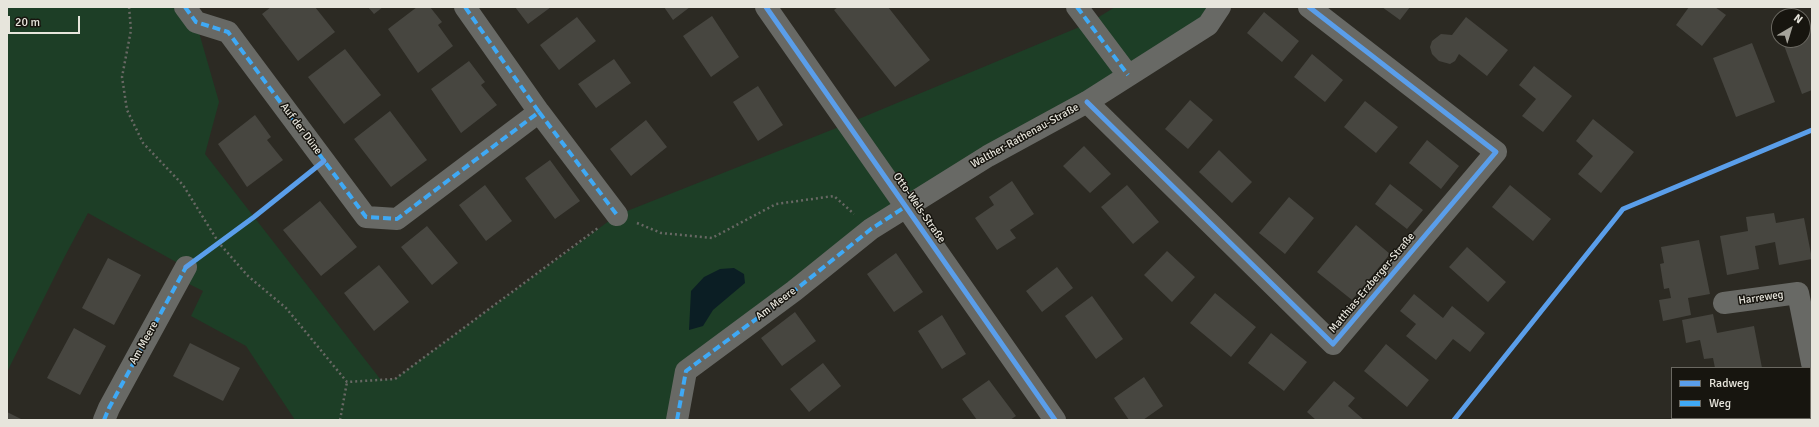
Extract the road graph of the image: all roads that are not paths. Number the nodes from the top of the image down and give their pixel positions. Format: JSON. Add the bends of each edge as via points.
{"nodes":[{"id":1,"x":185,"y":7,"type":"edge"},
{"id":2,"x":465,"y":7,"type":"edge"},
{"id":3,"x":766,"y":7,"type":"edge"},
{"id":4,"x":1077,"y":7,"type":"edge"},
{"id":5,"x":1220,"y":7,"type":"edge"},
{"id":6,"x":1309,"y":7,"type":"edge"},
{"id":7,"x":1128,"y":75,"type":"junction"},
{"id":8,"x":1087,"y":102,"type":"junction"},
{"id":9,"x":539,"y":112,"type":"junction"},
{"id":10,"x":905,"y":207,"type":"junction"},
{"id":11,"x":616,"y":215,"type":"road end"},
{"id":12,"x":186,"y":267,"type":"road end"},
{"id":13,"x":1724,"y":303,"type":"dead end"},
{"id":14,"x":1812,"y":363,"type":"edge"},
{"id":15,"x":104,"y":420,"type":"edge"},
{"id":16,"x":677,"y":420,"type":"edge"},
{"id":17,"x":1055,"y":420,"type":"edge"}],
"edges":[{"from":1,"to":9,"type":"street","name":"Auf der Düne","via":[[196,22],[228,32],[366,217],[397,219]]},
{"from":2,"to":9,"type":"street"},
{"from":3,"to":10,"type":"street","name":"Otto-Wels-Straße"},
{"from":4,"to":7,"type":"street"},
{"from":5,"to":7,"type":"street","name":"Walther-Rathenau-Straße","via":[[1208,25]]},
{"from":6,"to":8,"type":"street","name":"Matthias-Erzberger-Straße","via":[[1496,152],[1333,344]]},
{"from":7,"to":8,"type":"street","name":"Walther-Rathenau-Straße"},
{"from":8,"to":10,"type":"street","name":"Walther-Rathenau-Straße","via":[[988,156]]},
{"from":9,"to":11,"type":"street"},
{"from":10,"to":16,"type":"street","name":"Am Meere","via":[[871,229],[794,291],[686,371]]},
{"from":10,"to":17,"type":"street","name":"Otto-Wels-Straße"},
{"from":12,"to":15,"type":"street","name":"Am Meere"},
{"from":13,"to":14,"type":"street","name":"Harreweg","via":[[1798,293]]}]}
